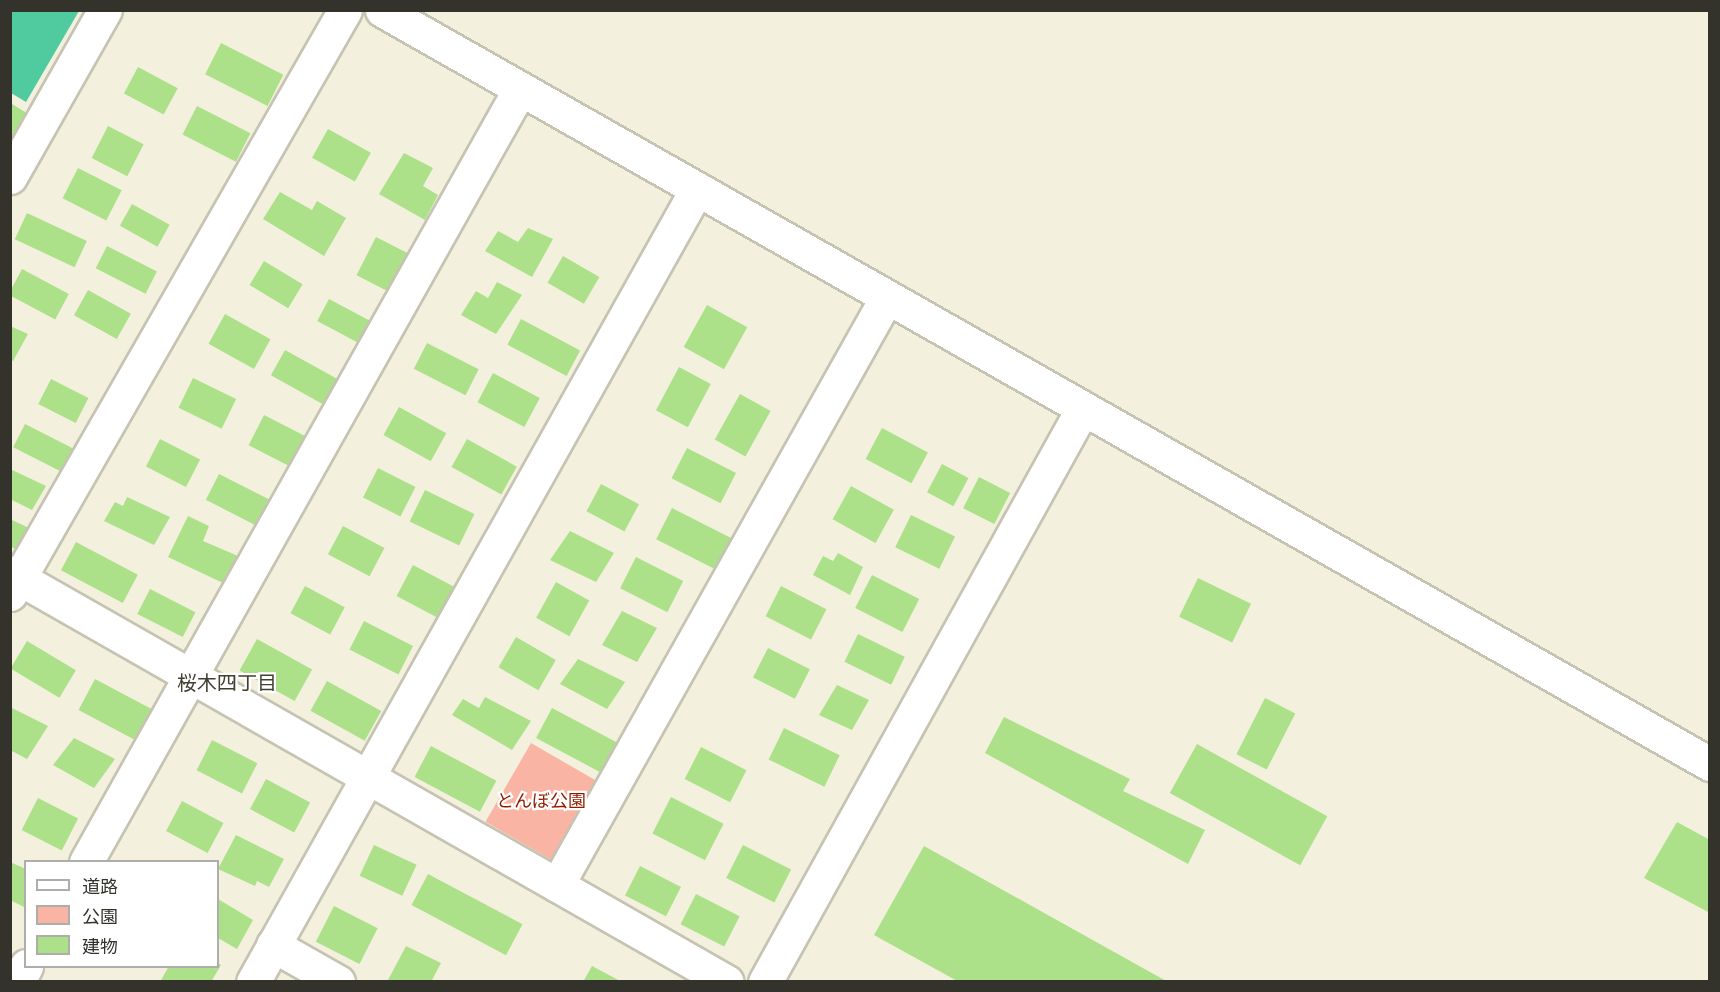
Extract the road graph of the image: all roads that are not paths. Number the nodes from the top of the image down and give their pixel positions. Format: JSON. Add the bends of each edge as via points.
{"nodes":[{"id":1,"x":105,"y":10,"type":"edge"},
{"id":2,"x":345,"y":10,"type":"edge"},
{"id":3,"x":382,"y":10,"type":"edge"},
{"id":4,"x":520,"y":89,"type":"junction"},
{"id":5,"x":10,"y":177,"type":"edge"},
{"id":6,"x":697,"y":189,"type":"junction"},
{"id":7,"x":887,"y":297,"type":"junction"},
{"id":8,"x":1083,"y":408,"type":"junction"},
{"id":9,"x":13,"y":582,"type":"edge"},
{"id":10,"x":190,"y":676,"type":"junction"},
{"id":11,"x":1710,"y":764,"type":"edge"},
{"id":12,"x":368,"y":777,"type":"junction"},
{"id":13,"x":87,"y":860,"type":"edge"},
{"id":14,"x":557,"y":885,"type":"junction"},
{"id":15,"x":273,"y":945,"type":"junction"},
{"id":16,"x":253,"y":981,"type":"edge"},
{"id":17,"x":338,"y":981,"type":"edge"},
{"id":18,"x":727,"y":981,"type":"edge"},
{"id":19,"x":765,"y":981,"type":"edge"}],
"edges":[{"from":1,"to":5,"type":"street"},
{"from":2,"to":9,"type":"street"},
{"from":3,"to":4,"type":"street"},
{"from":4,"to":6,"type":"street"},
{"from":4,"to":10,"type":"street"},
{"from":6,"to":7,"type":"street"},
{"from":6,"to":12,"type":"street"},
{"from":7,"to":8,"type":"street"},
{"from":7,"to":14,"type":"street"},
{"from":8,"to":11,"type":"street"},
{"from":8,"to":19,"type":"street"},
{"from":9,"to":10,"type":"street"},
{"from":10,"to":12,"type":"street"},
{"from":10,"to":13,"type":"street"},
{"from":12,"to":14,"type":"street"},
{"from":12,"to":15,"type":"street"},
{"from":14,"to":18,"type":"street"},
{"from":15,"to":16,"type":"street"},
{"from":15,"to":17,"type":"street"}]}
